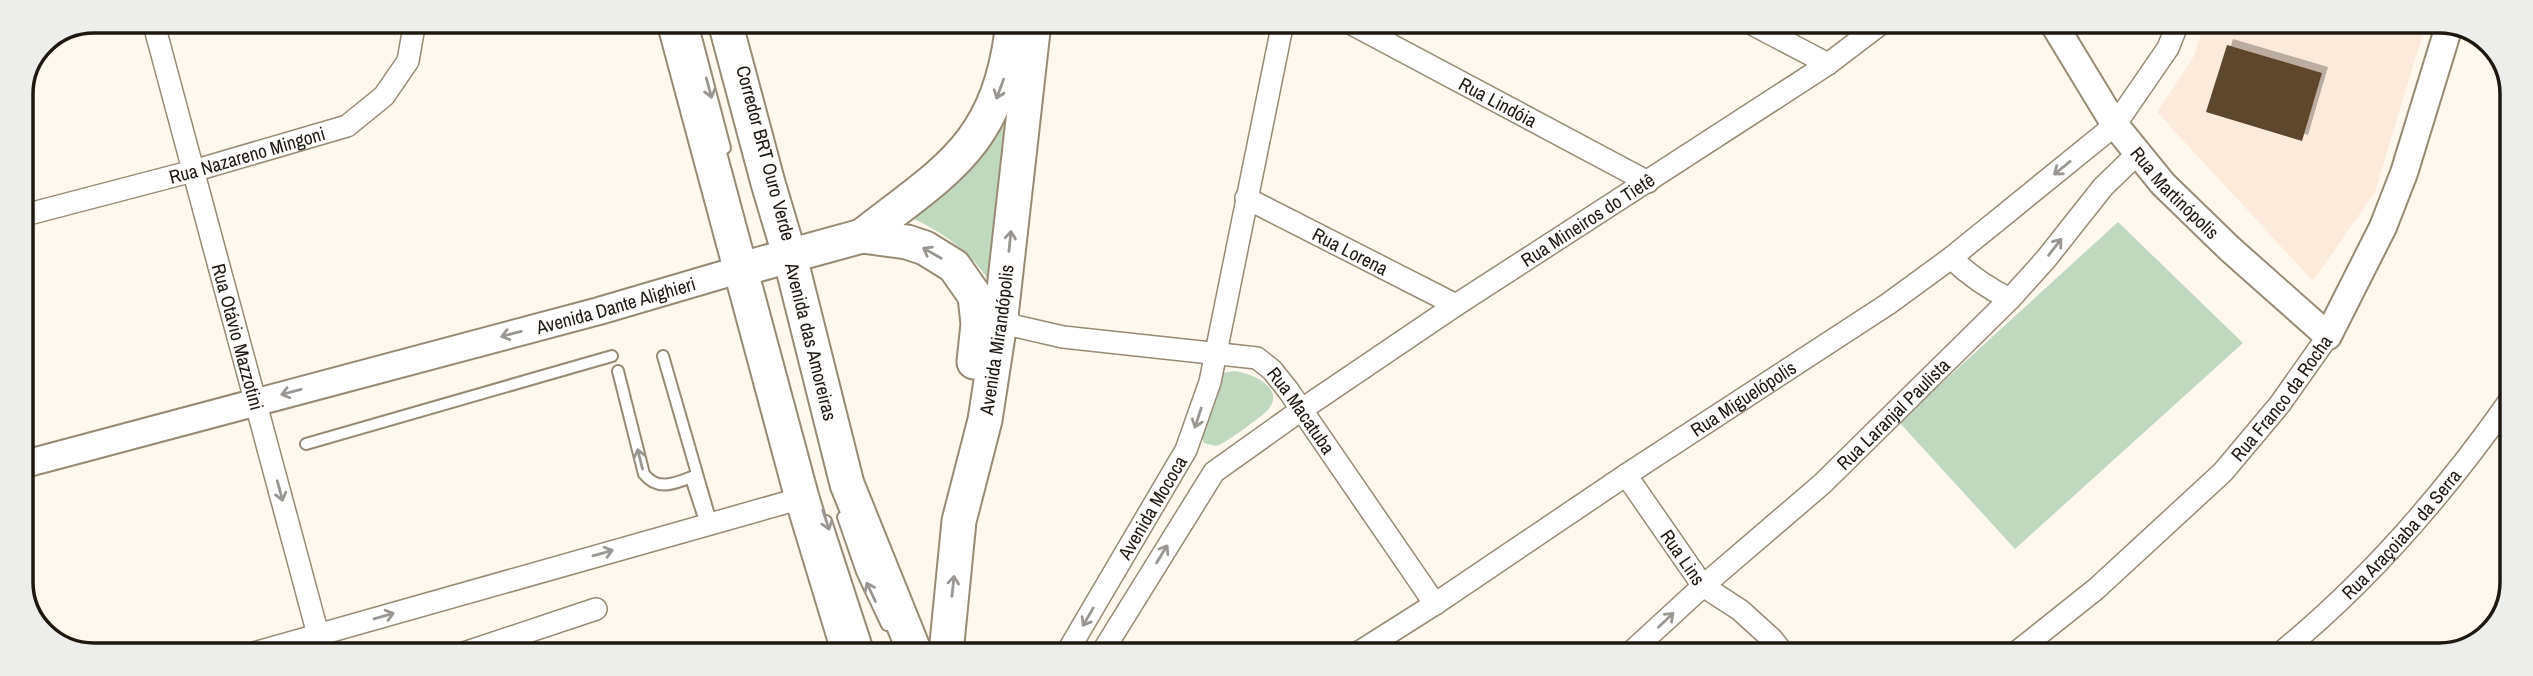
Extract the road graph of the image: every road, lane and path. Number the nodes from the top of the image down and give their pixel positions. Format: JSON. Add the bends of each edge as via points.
{"nodes":[{"id":1,"x":156,"y":33,"type":"edge"},
{"id":2,"x":413,"y":33,"type":"edge"},
{"id":3,"x":678,"y":33,"type":"edge"},
{"id":4,"x":695,"y":33,"type":"edge"},
{"id":5,"x":716,"y":33,"type":"edge"},
{"id":6,"x":728,"y":33,"type":"edge"},
{"id":7,"x":1011,"y":33,"type":"edge"},
{"id":8,"x":1032,"y":33,"type":"edge"},
{"id":9,"x":1281,"y":33,"type":"edge"},
{"id":10,"x":1369,"y":33,"type":"edge"},
{"id":11,"x":1769,"y":33,"type":"edge"},
{"id":12,"x":1871,"y":33,"type":"edge"},
{"id":13,"x":2059,"y":33,"type":"edge"},
{"id":14,"x":2174,"y":33,"type":"edge"},
{"id":15,"x":2447,"y":34,"type":"edge"},
{"id":16,"x":1828,"y":64,"type":"junction"},
{"id":17,"x":2115,"y":125,"type":"junction"},
{"id":18,"x":2138,"y":153,"type":"junction"},
{"id":19,"x":729,"y":165,"type":"dead end"},
{"id":20,"x":193,"y":171,"type":"junction"},
{"id":21,"x":1648,"y":182,"type":"junction"},
{"id":22,"x":760,"y":197,"type":"dead end"},
{"id":23,"x":1246,"y":198,"type":"junction"},
{"id":24,"x":33,"y":213,"type":"edge"},
{"id":25,"x":862,"y":236,"type":"junction"},
{"id":26,"x":1951,"y":258,"type":"junction"},
{"id":27,"x":766,"y":263,"type":"junction"},
{"id":28,"x":2010,"y":299,"type":"junction"},
{"id":29,"x":1456,"y":305,"type":"junction"},
{"id":30,"x":988,"y":306,"type":"junction"},
{"id":31,"x":2328,"y":336,"type":"junction"},
{"id":32,"x":1216,"y":352,"type":"junction"},
{"id":33,"x":612,"y":356,"type":"dead end"},
{"id":34,"x":663,"y":356,"type":"dead end"},
{"id":35,"x":618,"y":371,"type":"dead end"},
{"id":36,"x":256,"y":401,"type":"junction"},
{"id":37,"x":1301,"y":410,"type":"junction"},
{"id":38,"x":2500,"y":415,"type":"edge"},
{"id":39,"x":306,"y":444,"type":"dead end"},
{"id":40,"x":1186,"y":450,"type":"junction"},
{"id":41,"x":33,"y":462,"type":"edge"},
{"id":42,"x":1214,"y":472,"type":"junction"},
{"id":43,"x":1626,"y":475,"type":"junction"},
{"id":44,"x":694,"y":476,"type":"junction"},
{"id":45,"x":813,"y":506,"type":"junction"},
{"id":46,"x":841,"y":509,"type":"dead end"},
{"id":47,"x":709,"y":523,"type":"junction"},
{"id":48,"x":1703,"y":586,"type":"junction"},
{"id":49,"x":1435,"y":604,"type":"junction"},
{"id":50,"x":596,"y":609,"type":"dead end"},
{"id":51,"x":321,"y":643,"type":"edge"},
{"id":52,"x":324,"y":643,"type":"edge"},
{"id":53,"x":494,"y":643,"type":"edge"},
{"id":54,"x":847,"y":643,"type":"edge"},
{"id":55,"x":865,"y":643,"type":"edge"},
{"id":56,"x":903,"y":643,"type":"edge"},
{"id":57,"x":903,"y":643,"type":"edge"},
{"id":58,"x":947,"y":643,"type":"edge"},
{"id":59,"x":1072,"y":643,"type":"edge"},
{"id":60,"x":1108,"y":643,"type":"edge"},
{"id":61,"x":1373,"y":643,"type":"edge"},
{"id":62,"x":1641,"y":643,"type":"edge"},
{"id":63,"x":1775,"y":643,"type":"edge"},
{"id":64,"x":2027,"y":643,"type":"edge"},
{"id":65,"x":2292,"y":643,"type":"edge"}],
"edges":[{"from":1,"to":20,"type":"street","name":"Rua Otávio Mazzotini"},
{"from":2,"to":20,"type":"street","name":"Rua Nazareno Mingoni","via":[[408,61],[384,96],[347,126]]},
{"from":3,"to":27,"type":"main road","name":"Avenida das Amoreiras"},
{"from":4,"to":19,"type":"lane","name":"Corredor BRT Ouro Verde","one_way":true},
{"from":5,"to":22,"type":"lane","name":"Corredor BRT Ouro Verde"},
{"from":6,"to":27,"type":"main road","name":"Avenida das Amoreiras","via":[[768,183]]},
{"from":7,"to":25,"type":"main road","one_way":true,"via":[[1006,71],[985,125],[968,149]]},
{"from":30,"to":8,"type":"main road","name":"Avenida Mirandópolis","one_way":true},
{"from":9,"to":23,"type":"street","name":"Avenida Mococa"},
{"from":10,"to":21,"type":"street","name":"Rua Lindóia"},
{"from":11,"to":16,"type":"street"},
{"from":12,"to":16,"type":"street","name":"Rua Mineiros do Tietê"},
{"from":13,"to":17,"type":"street","name":"Rua Martinópolis"},
{"from":14,"to":17,"type":"street","name":"Rua Miguelópolis"},
{"from":15,"to":31,"type":"street","name":"Rua Franco da Rocha","via":[[2383,227]]},
{"from":16,"to":21,"type":"street","name":"Rua Mineiros do Tietê"},
{"from":17,"to":18,"type":"street","name":"Rua Martinópolis"},
{"from":17,"to":26,"type":"street","name":"Rua Miguelópolis","one_way":true},
{"from":28,"to":18,"type":"street","name":"Rua Laranjal Paulista","one_way":true,"via":[[2103,187]]},
{"from":18,"to":31,"type":"street","name":"Rua Martinópolis","via":[[2230,249]]},
{"from":20,"to":24,"type":"street","name":"Rua Nazareno Mingoni"},
{"from":20,"to":36,"type":"street","name":"Rua Otávio Mazzotini"},
{"from":21,"to":29,"type":"street","name":"Rua Mineiros do Tietê"},
{"from":23,"to":29,"type":"street","name":"Rua Lorena"},
{"from":23,"to":32,"type":"street","name":"Avenida Mococa"},
{"from":25,"to":27,"type":"main road","name":"Avenida Dante Alighieri"},
{"from":30,"to":25,"type":"main road","name":"Avenida Dante Alighieri","one_way":true,"via":[[954,266],[925,248]]},
{"from":26,"to":28,"type":"street","via":[[1979,283]]},
{"from":26,"to":43,"type":"street","name":"Rua Miguelópolis"},
{"from":27,"to":36,"type":"street","name":"Avenida Dante Alighieri","one_way":true},
{"from":27,"to":45,"type":"main road","name":"Avenida das Amoreiras"},
{"from":27,"to":56,"type":"main road","name":"Avenida das Amoreiras"},
{"from":28,"to":48,"type":"street","name":"Rua Laranjal Paulista","via":[[1822,484]]},
{"from":29,"to":37,"type":"street","name":"Rua Mineiros do Tietê"},
{"from":30,"to":32,"type":"street","name":"Rua Macatuba","via":[[1015,326],[1063,337]]},
{"from":58,"to":30,"type":"main road","name":"Avenida Mirandópolis","one_way":true,"via":[[959,521],[985,420]]},
{"from":31,"to":64,"type":"street","name":"Rua Franco da Rocha","via":[[2280,404],[2223,472],[2096,589]]},
{"from":32,"to":37,"type":"street","name":"Rua Macatuba","via":[[1257,358],[1272,370]]},
{"from":32,"to":40,"type":"street","name":"Avenida Mococa","one_way":true},
{"from":33,"to":39,"type":"lane"},
{"from":34,"to":44,"type":"lane"},
{"from":44,"to":35,"type":"lane","one_way":true,"via":[[666,486],[643,474]]},
{"from":36,"to":41,"type":"street","name":"Avenida Dante Alighieri"},
{"from":36,"to":51,"type":"street","name":"Rua Otávio Mazzotini","one_way":true},
{"from":37,"to":42,"type":"street","name":"Avenida Mococa"},
{"from":37,"to":49,"type":"street","name":"Rua Macatuba"},
{"from":38,"to":65,"type":"street","name":"Rua Araçoiaba da Serra","via":[[2410,530]]},
{"from":40,"to":42,"type":"street"},
{"from":40,"to":59,"type":"street","name":"Avenida Mococa","one_way":true},
{"from":60,"to":42,"type":"street","name":"Avenida Mococa","one_way":true},
{"from":43,"to":48,"type":"street","name":"Rua Lins"},
{"from":43,"to":49,"type":"street","name":"Rua Miguelópolis"},
{"from":44,"to":47,"type":"lane"},
{"from":45,"to":47,"type":"street"},
{"from":45,"to":54,"type":"main road","name":"Avenida das Amoreiras"},
{"from":45,"to":55,"type":"lane","one_way":true},
{"from":57,"to":46,"type":"lane","one_way":true,"via":[[862,572]]},
{"from":52,"to":47,"type":"street","one_way":true},
{"from":62,"to":48,"type":"street","name":"Rua Laranjal Paulista","one_way":true},
{"from":48,"to":63,"type":"street","name":"Rua Lins","via":[[1741,610]]},
{"from":49,"to":61,"type":"street","name":"Rua Miguelópolis"},
{"from":50,"to":53,"type":"street"}]}
